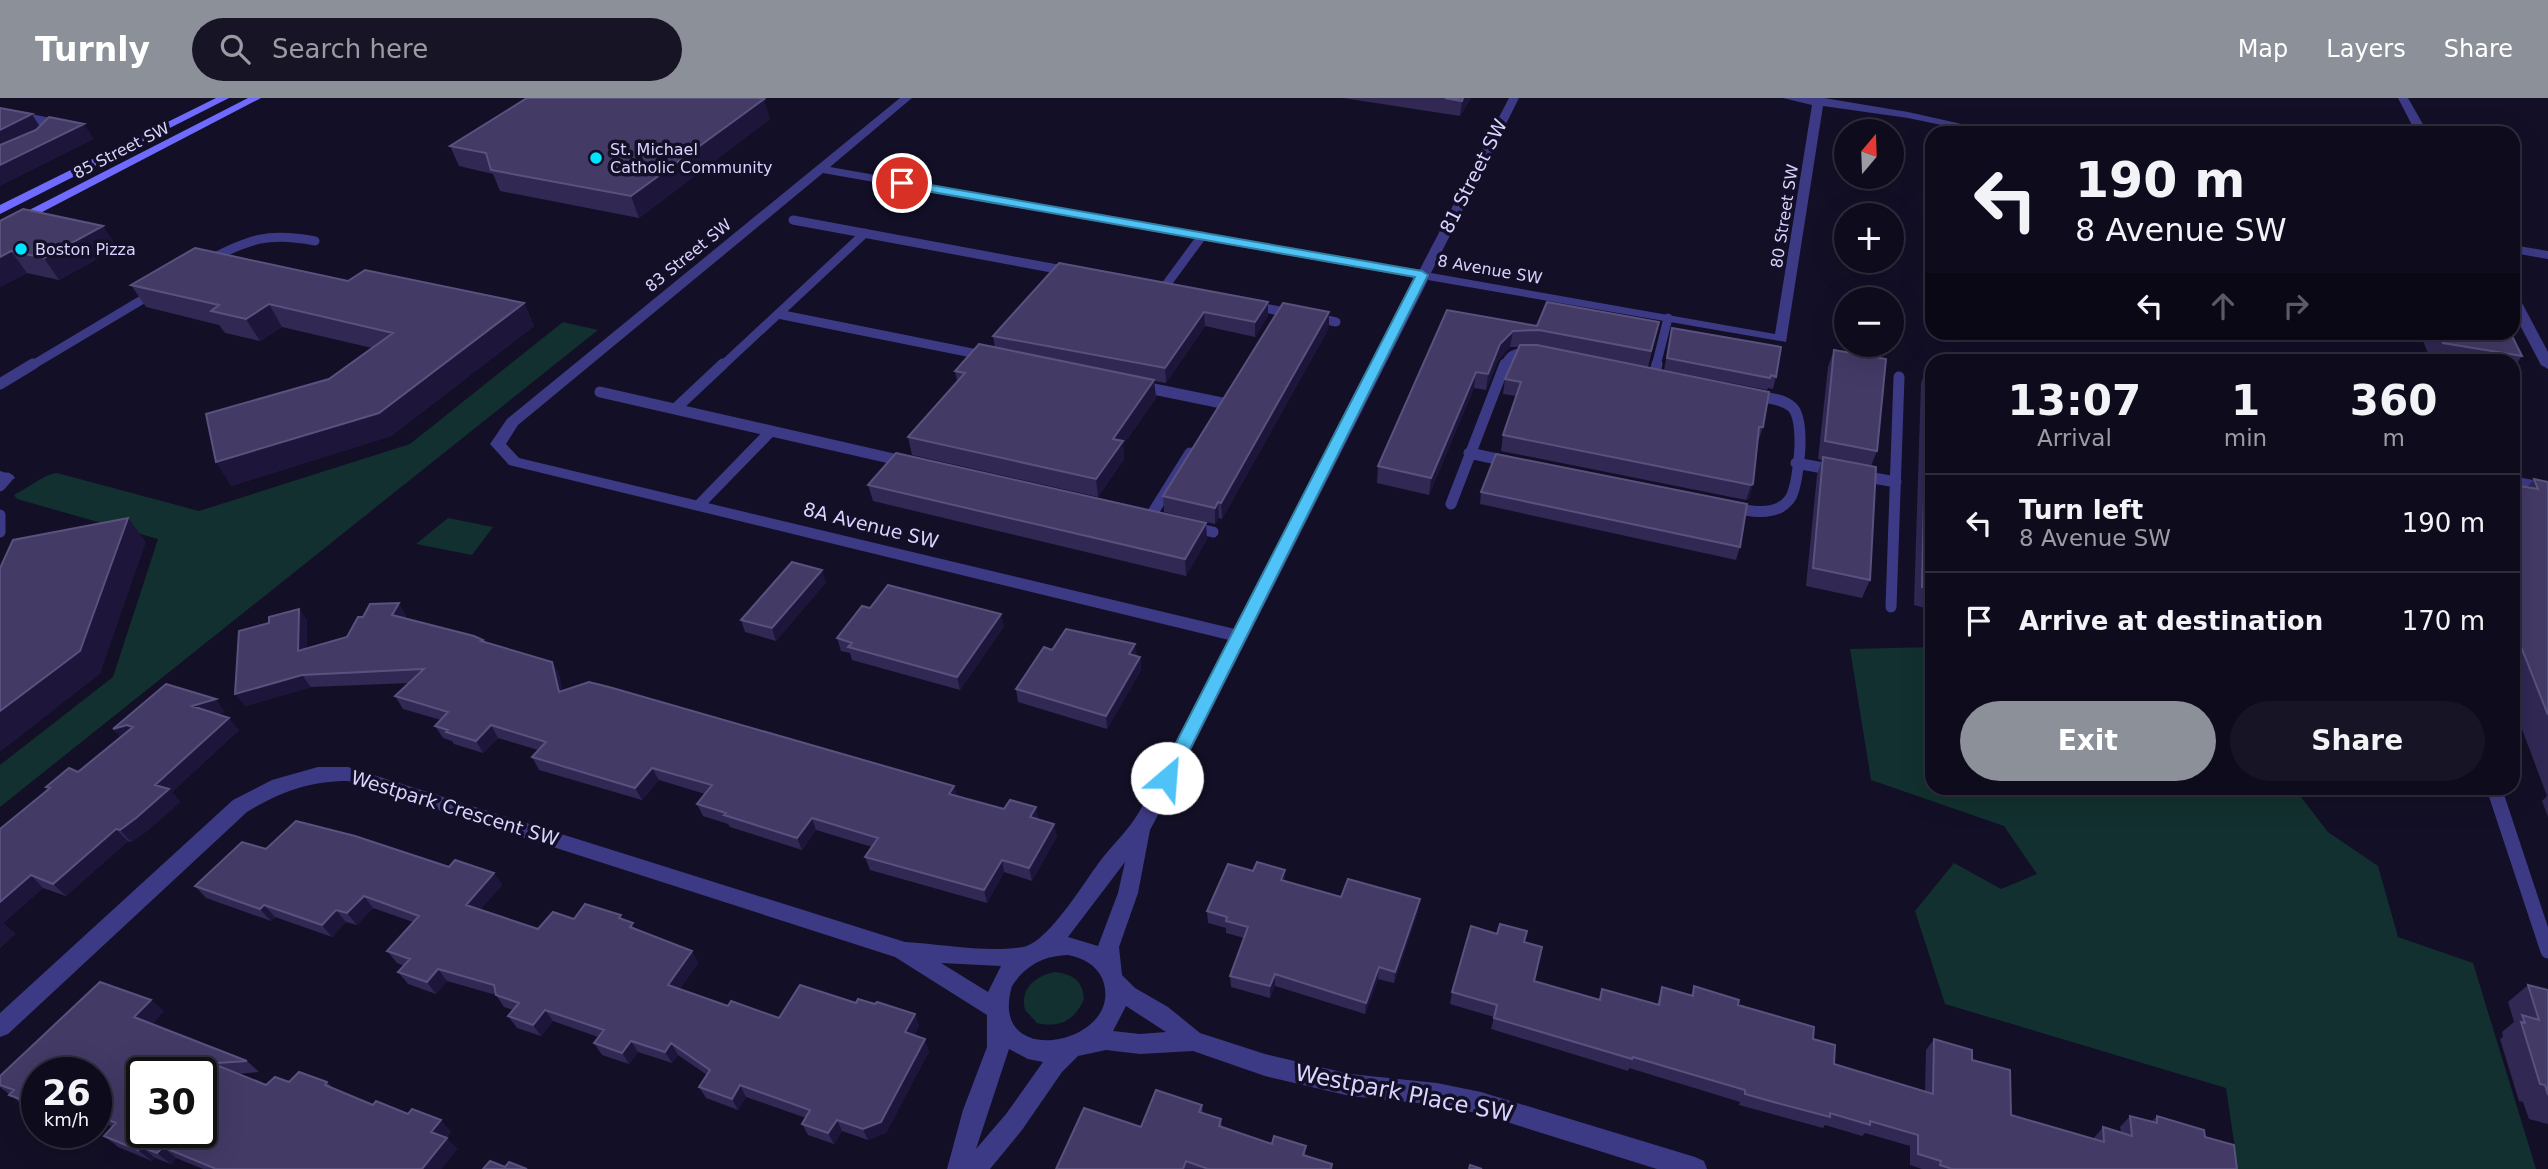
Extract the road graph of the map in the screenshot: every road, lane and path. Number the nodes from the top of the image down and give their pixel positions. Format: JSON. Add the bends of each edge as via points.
{"nodes":[{"id":1,"x":224,"y":98,"type":"edge"},
{"id":2,"x":256,"y":98,"type":"edge"},
{"id":3,"x":906,"y":98,"type":"edge"},
{"id":4,"x":1514,"y":98,"type":"edge"},
{"id":5,"x":1788,"y":98,"type":"edge"},
{"id":6,"x":2403,"y":98,"type":"edge"},
{"id":7,"x":1819,"y":100,"type":"edge"},
{"id":8,"x":0,"y":112,"type":"edge"},
{"id":9,"x":1962,"y":126,"type":"edge"},
{"id":10,"x":2418,"y":126,"type":"edge"},
{"id":11,"x":43,"y":139,"type":"edge"},
{"id":12,"x":821,"y":169,"type":"junction"},
{"id":13,"x":0,"y":211,"type":"edge"},
{"id":14,"x":793,"y":220,"type":"dead end"},
{"id":15,"x":0,"y":230,"type":"edge"},
{"id":16,"x":865,"y":233,"type":"junction"},
{"id":17,"x":1202,"y":236,"type":"junction"},
{"id":18,"x":316,"y":241,"type":"dead end"},
{"id":19,"x":2520,"y":250,"type":"edge"},
{"id":20,"x":2548,"y":254,"type":"edge"},
{"id":21,"x":194,"y":269,"type":"edge"},
{"id":22,"x":1082,"y":274,"type":"edge"},
{"id":23,"x":1422,"y":275,"type":"junction"},
{"id":24,"x":1150,"y":287,"type":"edge"},
{"id":25,"x":160,"y":289,"type":"edge"},
{"id":26,"x":1163,"y":289,"type":"junction"},
{"id":27,"x":1176,"y":292,"type":"edge"},
{"id":28,"x":1241,"y":304,"type":"edge"},
{"id":29,"x":1280,"y":311,"type":"junction"},
{"id":30,"x":2520,"y":312,"type":"edge"},
{"id":31,"x":778,"y":314,"type":"junction"},
{"id":32,"x":1668,"y":318,"type":"junction"},
{"id":33,"x":1336,"y":322,"type":"dead end"},
{"id":34,"x":1272,"y":323,"type":"edge"},
{"id":35,"x":1781,"y":339,"type":"joint"},
{"id":36,"x":1548,"y":355,"type":"edge"},
{"id":37,"x":993,"y":357,"type":"edge"},
{"id":38,"x":2548,"y":365,"type":"edge"},
{"id":39,"x":1899,"y":377,"type":"dead end"},
{"id":40,"x":1667,"y":378,"type":"edge"},
{"id":41,"x":0,"y":384,"type":"edge"},
{"id":42,"x":1128,"y":384,"type":"edge"},
{"id":43,"x":1229,"y":391,"type":"edge"},
{"id":44,"x":600,"y":392,"type":"dead end"},
{"id":45,"x":1743,"y":394,"type":"edge"},
{"id":46,"x":1222,"y":403,"type":"junction"},
{"id":47,"x":675,"y":409,"type":"junction"},
{"id":48,"x":1214,"y":414,"type":"edge"},
{"id":49,"x":771,"y":431,"type":"junction"},
{"id":50,"x":1200,"y":437,"type":"edge"},
{"id":51,"x":498,"y":444,"type":"joint"},
{"id":52,"x":1469,"y":453,"type":"junction"},
{"id":53,"x":1796,"y":463,"type":"junction"},
{"id":54,"x":1523,"y":464,"type":"edge"},
{"id":55,"x":920,"y":465,"type":"edge"},
{"id":56,"x":1896,"y":482,"type":"junction"},
{"id":57,"x":2520,"y":482,"type":"edge"},
{"id":58,"x":2548,"y":488,"type":"edge"},
{"id":59,"x":1451,"y":504,"type":"dead end"},
{"id":60,"x":699,"y":505,"type":"junction"},
{"id":61,"x":1725,"y":506,"type":"edge"},
{"id":62,"x":1136,"y":514,"type":"edge"},
{"id":63,"x":0,"y":515,"type":"edge"},
{"id":64,"x":1150,"y":517,"type":"junction"},
{"id":65,"x":1162,"y":520,"type":"edge"},
{"id":66,"x":1175,"y":523,"type":"edge"},
{"id":67,"x":0,"y":532,"type":"edge"},
{"id":68,"x":1213,"y":532,"type":"dead end"},
{"id":69,"x":1891,"y":607,"type":"dead end"},
{"id":70,"x":1240,"y":636,"type":"junction"},
{"id":71,"x":1167,"y":778,"type":"dead end"},
{"id":72,"x":2496,"y":795,"type":"edge"},
{"id":73,"x":902,"y":950,"type":"junction"},
{"id":74,"x":2548,"y":951,"type":"edge"},
{"id":75,"x":1032,"y":954,"type":"junction"},
{"id":76,"x":1113,"y":977,"type":"junction"},
{"id":77,"x":998,"y":1015,"type":"junction"},
{"id":78,"x":0,"y":1027,"type":"edge"},
{"id":79,"x":1193,"y":1041,"type":"junction"},
{"id":80,"x":1075,"y":1047,"type":"junction"},
{"id":81,"x":958,"y":1169,"type":"edge"},
{"id":82,"x":975,"y":1169,"type":"edge"},
{"id":83,"x":1695,"y":1169,"type":"edge"}],
"edges":[{"from":1,"to":13,"type":"main road","name":"85 Street SW"},
{"from":2,"to":15,"type":"main road","name":"85 Street SW"},
{"from":3,"to":12,"type":"street","name":"83 Street SW"},
{"from":4,"to":23,"type":"street","name":"81 Street SW"},
{"from":5,"to":7,"type":"street"},
{"from":6,"to":10,"type":"street"},
{"from":7,"to":9,"type":"street"},
{"from":7,"to":35,"type":"street","name":"80 Street SW"},
{"from":8,"to":11,"type":"lane","via":[[52,125],[52,132]]},
{"from":12,"to":17,"type":"street","name":"8 Avenue SW"},
{"from":12,"to":51,"type":"street","name":"83 Street SW","via":[[512,422]]},
{"from":14,"to":16,"type":"lane"},
{"from":16,"to":22,"type":"lane"},
{"from":16,"to":31,"type":"lane"},
{"from":17,"to":23,"type":"street","name":"8 Avenue SW"},
{"from":17,"to":26,"type":"lane"},
{"from":18,"to":21,"type":"lane","via":[[269,234],[252,238]]},
{"from":19,"to":20,"type":"street"},
{"from":23,"to":32,"type":"street","name":"8 Avenue SW"},
{"from":23,"to":70,"type":"street","name":"81 Street SW"},
{"from":24,"to":26,"type":"lane"},
{"from":25,"to":41,"type":"lane"},
{"from":26,"to":27,"type":"lane"},
{"from":28,"to":29,"type":"lane"},
{"from":29,"to":33,"type":"lane"},
{"from":29,"to":34,"type":"lane"},
{"from":30,"to":38,"type":"street"},
{"from":31,"to":37,"type":"lane"},
{"from":31,"to":47,"type":"lane"},
{"from":32,"to":35,"type":"street","name":"8 Avenue SW"},
{"from":32,"to":40,"type":"lane","via":[[1649,375]]},
{"from":36,"to":52,"type":"lane","via":[[1524,352],[1508,357]]},
{"from":39,"to":56,"type":"lane"},
{"from":42,"to":46,"type":"lane"},
{"from":43,"to":46,"type":"lane"},
{"from":44,"to":47,"type":"lane"},
{"from":45,"to":53,"type":"lane","via":[[1794,409],[1801,427]]},
{"from":46,"to":48,"type":"lane"},
{"from":47,"to":49,"type":"lane"},
{"from":49,"to":55,"type":"lane"},
{"from":49,"to":60,"type":"lane"},
{"from":50,"to":64,"type":"lane"},
{"from":51,"to":60,"type":"street","name":"8A Avenue SW","via":[[514,462]]},
{"from":52,"to":54,"type":"lane"},
{"from":52,"to":59,"type":"lane"},
{"from":53,"to":56,"type":"lane"},
{"from":53,"to":61,"type":"lane","via":[[1791,497],[1785,506],[1764,512]]},
{"from":56,"to":69,"type":"lane"},
{"from":57,"to":58,"type":"street"},
{"from":60,"to":70,"type":"street","name":"8A Avenue SW"},
{"from":62,"to":64,"type":"lane"},
{"from":63,"to":67,"type":"lane"},
{"from":64,"to":65,"type":"lane"},
{"from":66,"to":68,"type":"lane"},
{"from":70,"to":71,"type":"street","name":"81 Street SW"},
{"from":72,"to":74,"type":"lane"},
{"from":73,"to":75,"type":"street","name":"Westpark Crescent SW","via":[[986,957]]},
{"from":73,"to":77,"type":"street","name":"Westpark Crescent SW"},
{"from":73,"to":78,"type":"street","name":"Westpark Crescent SW","via":[[348,774],[327,772],[272,786],[240,806]]},
{"from":75,"to":76,"type":"street","via":[[1074,947],[1097,956]]},
{"from":75,"to":76,"type":"street","via":[[1066,926],[1146,820],[1128,893],[1108,947]]},
{"from":75,"to":77,"type":"street","via":[[1017,962],[1003,979]]},
{"from":76,"to":79,"type":"street","name":"Westpark Place SW","via":[[1128,995]]},
{"from":76,"to":80,"type":"street","via":[[1117,993],[1112,1014],[1099,1032]]},
{"from":77,"to":80,"type":"street","via":[[1010,1038],[1030,1049],[1055,1052]]},
{"from":77,"to":81,"type":"street","via":[[999,1045]]},
{"from":79,"to":80,"type":"street","name":"Westpark Place SW","via":[[1140,1044],[1106,1040]]},
{"from":79,"to":83,"type":"street","name":"Westpark Place SW","via":[[1309,1077],[1480,1103]]},
{"from":80,"to":82,"type":"street","via":[[1054,1065]]}]}
